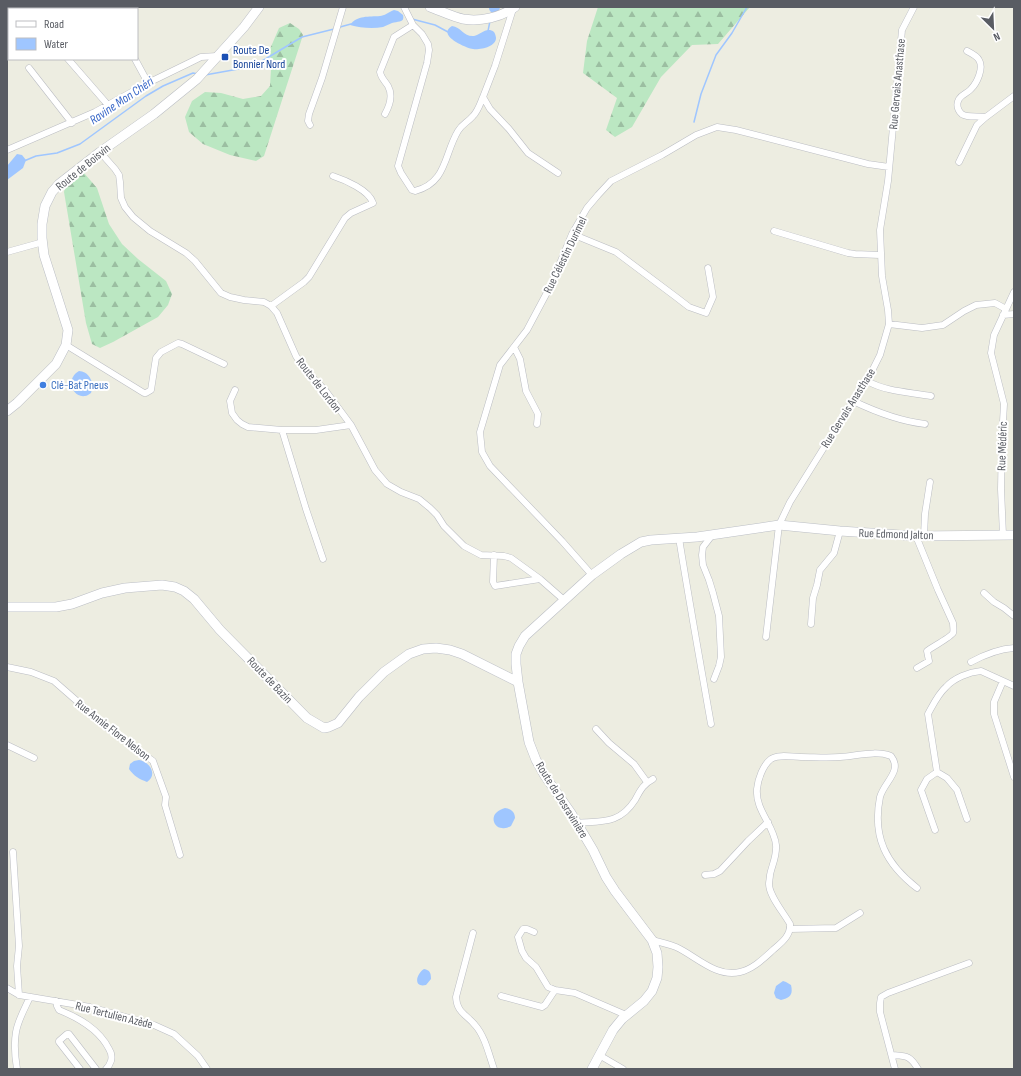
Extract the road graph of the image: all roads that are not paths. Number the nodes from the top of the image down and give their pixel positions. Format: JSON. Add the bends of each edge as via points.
{"nodes":[{"id":1,"x":258,"y":7,"type":"edge"},
{"id":2,"x":343,"y":7,"type":"edge"},
{"id":3,"x":404,"y":7,"type":"edge"},
{"id":4,"x":430,"y":7,"type":"edge"},
{"id":5,"x":914,"y":7,"type":"edge"},
{"id":6,"x":514,"y":8,"type":"edge"},
{"id":7,"x":414,"y":25,"type":"junction"},
{"id":8,"x":967,"y":51,"type":"dead end"},
{"id":9,"x":217,"y":56,"type":"junction"},
{"id":10,"x":69,"y":60,"type":"edge"},
{"id":11,"x":135,"y":60,"type":"edge"},
{"id":12,"x":29,"y":68,"type":"dead end"},
{"id":13,"x":148,"y":83,"type":"junction"},
{"id":14,"x":1014,"y":96,"type":"edge"},
{"id":15,"x":483,"y":97,"type":"junction"},
{"id":16,"x":108,"y":105,"type":"junction"},
{"id":17,"x":385,"y":114,"type":"dead end"},
{"id":18,"x":986,"y":117,"type":"junction"},
{"id":19,"x":72,"y":122,"type":"junction"},
{"id":20,"x":310,"y":125,"type":"dead end"},
{"id":21,"x":7,"y":150,"type":"edge"},
{"id":22,"x":100,"y":152,"type":"junction"},
{"id":23,"x":959,"y":162,"type":"dead end"},
{"id":24,"x":889,"y":167,"type":"junction"},
{"id":25,"x":558,"y":173,"type":"dead end"},
{"id":26,"x":333,"y":176,"type":"dead end"},
{"id":27,"x":774,"y":231,"type":"dead end"},
{"id":28,"x":572,"y":234,"type":"junction"},
{"id":29,"x":43,"y":242,"type":"junction"},
{"id":30,"x":7,"y":252,"type":"edge"},
{"id":31,"x":880,"y":255,"type":"junction"},
{"id":32,"x":708,"y":268,"type":"dead end"},
{"id":33,"x":1014,"y":292,"type":"edge"},
{"id":34,"x":271,"y":306,"type":"junction"},
{"id":35,"x":1004,"y":312,"type":"junction"},
{"id":36,"x":1014,"y":314,"type":"edge"},
{"id":37,"x":889,"y":324,"type":"junction"},
{"id":38,"x":66,"y":345,"type":"junction"},
{"id":39,"x":514,"y":347,"type":"junction"},
{"id":40,"x":224,"y":364,"type":"dead end"},
{"id":41,"x":867,"y":381,"type":"junction"},
{"id":42,"x":235,"y":390,"type":"dead end"},
{"id":43,"x":931,"y":396,"type":"dead end"},
{"id":44,"x":853,"y":401,"type":"junction"},
{"id":45,"x":7,"y":411,"type":"edge"},
{"id":46,"x":537,"y":424,"type":"dead end"},
{"id":47,"x":924,"y":424,"type":"dead end"},
{"id":48,"x":350,"y":425,"type":"junction"},
{"id":49,"x":282,"y":430,"type":"junction"},
{"id":50,"x":930,"y":482,"type":"dead end"},
{"id":51,"x":779,"y":525,"type":"junction"},
{"id":52,"x":840,"y":531,"type":"junction"},
{"id":53,"x":713,"y":534,"type":"junction"},
{"id":54,"x":1003,"y":535,"type":"junction"},
{"id":55,"x":1014,"y":535,"type":"edge"},
{"id":56,"x":920,"y":536,"type":"junction"},
{"id":57,"x":679,"y":538,"type":"junction"},
{"id":58,"x":494,"y":555,"type":"junction"},
{"id":59,"x":323,"y":558,"type":"dead end"},
{"id":60,"x":592,"y":575,"type":"junction"},
{"id":61,"x":540,"y":580,"type":"junction"},
{"id":62,"x":984,"y":593,"type":"dead end"},
{"id":63,"x":564,"y":600,"type":"junction"},
{"id":64,"x":7,"y":606,"type":"edge"},
{"id":65,"x":1014,"y":616,"type":"edge"},
{"id":66,"x":811,"y":624,"type":"dead end"},
{"id":67,"x":766,"y":637,"type":"dead end"},
{"id":68,"x":1014,"y":648,"type":"edge"},
{"id":69,"x":971,"y":662,"type":"dead end"},
{"id":70,"x":516,"y":664,"type":"junction"},
{"id":71,"x":7,"y":667,"type":"edge"},
{"id":72,"x":917,"y":668,"type":"dead end"},
{"id":73,"x":504,"y":675,"type":"junction"},
{"id":74,"x":714,"y":679,"type":"dead end"},
{"id":75,"x":1003,"y":681,"type":"junction"},
{"id":76,"x":518,"y":682,"type":"junction"},
{"id":77,"x":1014,"y":686,"type":"edge"},
{"id":78,"x":712,"y":724,"type":"dead end"},
{"id":79,"x":596,"y":729,"type":"dead end"},
{"id":80,"x":7,"y":745,"type":"edge"},
{"id":81,"x":34,"y":758,"type":"dead end"},
{"id":82,"x":937,"y":772,"type":"junction"},
{"id":83,"x":1014,"y":776,"type":"edge"},
{"id":84,"x":967,"y":820,"type":"dead end"},
{"id":85,"x":768,"y":822,"type":"junction"},
{"id":86,"x":577,"y":823,"type":"junction"},
{"id":87,"x":936,"y":830,"type":"dead end"},
{"id":88,"x":13,"y":852,"type":"dead end"},
{"id":89,"x":180,"y":855,"type":"dead end"},
{"id":90,"x":705,"y":874,"type":"dead end"},
{"id":91,"x":918,"y":888,"type":"dead end"},
{"id":92,"x":860,"y":913,"type":"dead end"},
{"id":93,"x":790,"y":930,"type":"junction"},
{"id":94,"x":534,"y":932,"type":"dead end"},
{"id":95,"x":473,"y":933,"type":"dead end"},
{"id":96,"x":652,"y":940,"type":"junction"},
{"id":97,"x":969,"y":963,"type":"dead end"},
{"id":98,"x":7,"y":988,"type":"edge"},
{"id":99,"x":555,"y":990,"type":"junction"},
{"id":100,"x":18,"y":994,"type":"junction"},
{"id":101,"x":501,"y":996,"type":"dead end"},
{"id":102,"x":30,"y":997,"type":"junction"},
{"id":103,"x":56,"y":1001,"type":"junction"},
{"id":104,"x":626,"y":1015,"type":"junction"},
{"id":105,"x":599,"y":1055,"type":"junction"},
{"id":106,"x":892,"y":1055,"type":"junction"},
{"id":107,"x":620,"y":1068,"type":"edge"},
{"id":108,"x":17,"y":1069,"type":"edge"},
{"id":109,"x":80,"y":1069,"type":"edge"},
{"id":110,"x":96,"y":1069,"type":"edge"},
{"id":111,"x":106,"y":1069,"type":"edge"},
{"id":112,"x":207,"y":1069,"type":"edge"},
{"id":113,"x":494,"y":1069,"type":"edge"},
{"id":114,"x":592,"y":1069,"type":"edge"},
{"id":115,"x":895,"y":1069,"type":"edge"},
{"id":116,"x":918,"y":1069,"type":"edge"}],
"edges":[{"from":1,"to":9,"type":"street","name":"Route de Boisvin","via":[[244,27]]},
{"from":2,"to":20,"type":"street","via":[[309,114]]},
{"from":3,"to":7,"type":"street"},
{"from":4,"to":6,"type":"street","via":[[462,19],[479,20],[494,17]]},
{"from":5,"to":24,"type":"street","name":"Rue Gervais Anasthase","via":[[902,30]]},
{"from":6,"to":15,"type":"street"},
{"from":7,"to":15,"type":"street","via":[[422,34],[429,50],[398,166],[412,190],[425,188],[442,172],[462,124],[477,111]]},
{"from":7,"to":17,"type":"street","via":[[394,37],[380,72],[390,95],[389,107]]},
{"from":8,"to":18,"type":"street","via":[[980,60],[981,69],[970,90],[960,99],[958,107],[966,116]]},
{"from":9,"to":13,"type":"street","via":[[201,57]]},
{"from":9,"to":22,"type":"street","name":"Route de Boisvin","via":[[198,78],[154,114]]},
{"from":10,"to":16,"type":"street"},
{"from":11,"to":13,"type":"street"},
{"from":12,"to":19,"type":"street"},
{"from":13,"to":16,"type":"street"},
{"from":14,"to":18,"type":"street"},
{"from":15,"to":25,"type":"street","via":[[490,109],[528,153]]},
{"from":16,"to":19,"type":"street"},
{"from":18,"to":23,"type":"street","via":[[977,125]]},
{"from":19,"to":21,"type":"street"},
{"from":22,"to":29,"type":"street","name":"Route de Boisvin","via":[[52,192],[45,206]]},
{"from":22,"to":34,"type":"street","via":[[115,169],[125,206],[133,217],[150,231],[186,253],[221,293],[244,300],[264,302]]},
{"from":24,"to":28,"type":"street","name":"Rue Célestin Durimel","via":[[868,164],[736,130],[716,128],[696,135],[611,181],[587,208]]},
{"from":24,"to":31,"type":"street","name":"Rue Gervais Anasthase","via":[[880,230]]},
{"from":26,"to":34,"type":"street","via":[[351,182],[372,198],[374,203],[345,218],[309,277]]},
{"from":27,"to":31,"type":"street","via":[[848,253]]},
{"from":28,"to":32,"type":"street","via":[[616,252],[689,307],[706,313],[713,297]]},
{"from":28,"to":39,"type":"street","name":"Rue Célestin Durimel","via":[[551,285],[527,330]]},
{"from":29,"to":30,"type":"street"},
{"from":29,"to":38,"type":"street","name":"Route de Boisvin","via":[[44,255],[68,330]]},
{"from":31,"to":37,"type":"street","name":"Rue Gervais Anasthase"},
{"from":33,"to":35,"type":"street","name":"Rue Médéric"},
{"from":34,"to":48,"type":"street","name":"Route de Lordon","via":[[277,313],[296,356]]},
{"from":35,"to":36,"type":"street"},
{"from":35,"to":37,"type":"street","via":[[995,303],[976,305],[943,325],[922,328]]},
{"from":35,"to":54,"type":"street","name":"Rue Médéric","via":[[994,335],[991,353],[1004,404],[1001,489]]},
{"from":37,"to":41,"type":"street","name":"Rue Gervais Anasthase","via":[[880,355]]},
{"from":38,"to":40,"type":"street","via":[[146,393],[151,390],[156,358],[161,352],[178,343]]},
{"from":38,"to":45,"type":"street","name":"Route de Boisvin","via":[[56,364]]},
{"from":39,"to":46,"type":"street","via":[[520,359],[526,391],[538,414]]},
{"from":39,"to":60,"type":"street","name":"Rue Célestin Durimel","via":[[500,365],[480,432],[482,452],[490,466]]},
{"from":41,"to":43,"type":"street","via":[[899,392]]},
{"from":41,"to":44,"type":"street","name":"Rue Gervais Anasthase"},
{"from":42,"to":49,"type":"street","via":[[230,406],[236,420],[248,427]]},
{"from":44,"to":47,"type":"street","via":[[900,420]]},
{"from":44,"to":51,"type":"street","name":"Rue Gervais Anasthase","via":[[790,502]]},
{"from":48,"to":49,"type":"street","via":[[316,430]]},
{"from":48,"to":58,"type":"street","name":"Route de Lordon","via":[[375,470],[387,484],[419,499],[464,546],[481,555]]},
{"from":49,"to":59,"type":"street"},
{"from":50,"to":56,"type":"street"},
{"from":51,"to":52,"type":"street","name":"Rue Edmond Jalton"},
{"from":51,"to":53,"type":"street","name":"Route de Desravinière"},
{"from":51,"to":67,"type":"street","name":"Rue Gervais Anasthase"},
{"from":52,"to":56,"type":"street","name":"Rue Edmond Jalton"},
{"from":52,"to":66,"type":"street","via":[[834,553],[820,570],[813,598]]},
{"from":53,"to":57,"type":"street","name":"Route de Desravinière"},
{"from":53,"to":74,"type":"street","via":[[703,547],[702,565],[719,616],[721,657]]},
{"from":54,"to":55,"type":"street","name":"Rue Edmond Jalton"},
{"from":54,"to":56,"type":"street","name":"Rue Edmond Jalton"},
{"from":56,"to":72,"type":"street","via":[[954,631],[927,651],[929,661]]},
{"from":57,"to":60,"type":"street","name":"Route de Desravinière","via":[[641,542]]},
{"from":57,"to":78,"type":"street"},
{"from":58,"to":61,"type":"street","name":"Route de Lordon","via":[[511,558]]},
{"from":58,"to":61,"type":"street","via":[[495,586]]},
{"from":60,"to":63,"type":"street","name":"Route de Desravinière"},
{"from":61,"to":63,"type":"street","name":"Route de Lordon"},
{"from":62,"to":65,"type":"street"},
{"from":63,"to":70,"type":"street","name":"Route de Desravinière","via":[[525,636],[516,654]]},
{"from":64,"to":73,"type":"street","name":"Route de Bazin","via":[[56,607],[102,593],[135,587],[162,585],[184,590],[308,718],[324,728],[338,723],[384,672],[409,654],[423,649],[450,650]]},
{"from":68,"to":69,"type":"street","via":[[1001,650]]},
{"from":70,"to":73,"type":"street"},
{"from":70,"to":76,"type":"street","name":"Route de Desravinière"},
{"from":71,"to":89,"type":"street","name":"Rue Annie Flore Nelson","via":[[31,672],[54,681],[110,730],[153,761],[166,797],[165,805]]},
{"from":73,"to":76,"type":"street","name":"Route de Bazin"},
{"from":75,"to":77,"type":"street"},
{"from":75,"to":82,"type":"street","via":[[981,671],[954,681],[943,690],[928,714]]},
{"from":75,"to":83,"type":"street","via":[[994,702],[994,714]]},
{"from":76,"to":86,"type":"street","name":"Route de Desravinière","via":[[529,742],[536,760]]},
{"from":79,"to":86,"type":"street","via":[[650,780],[625,813],[612,820]]},
{"from":80,"to":81,"type":"street"},
{"from":82,"to":84,"type":"street","via":[[947,778],[957,790]]},
{"from":82,"to":87,"type":"street","via":[[927,779],[921,790]]},
{"from":85,"to":90,"type":"street","via":[[720,871]]},
{"from":85,"to":91,"type":"street","via":[[760,807],[757,787],[760,774],[771,759],[782,756],[818,758],[879,753],[891,756],[895,768],[880,796],[879,834],[881,843],[894,866]]},
{"from":85,"to":93,"type":"street","via":[[776,846],[769,884],[790,924]]},
{"from":86,"to":96,"type":"street","name":"Route de Desravinière","via":[[606,877]]},
{"from":88,"to":100,"type":"street","via":[[19,946]]},
{"from":92,"to":93,"type":"street","via":[[836,928]]},
{"from":93,"to":96,"type":"street","via":[[782,942],[753,967],[727,973],[714,969],[676,947]]},
{"from":94,"to":99,"type":"street","via":[[523,929],[518,937],[519,943],[526,958],[536,967],[548,987]]},
{"from":95,"to":113,"type":"street","via":[[456,997],[459,1010],[480,1030]]},
{"from":96,"to":104,"type":"street","name":"Route de Desravinière","via":[[657,953],[657,978],[652,991],[644,1001]]},
{"from":97,"to":106,"type":"street","via":[[881,997],[880,1012]]},
{"from":98,"to":100,"type":"street","name":"Rue Tertulien Azède"},
{"from":99,"to":101,"type":"street","via":[[542,1007]]},
{"from":99,"to":104,"type":"street","via":[[575,993]]},
{"from":100,"to":102,"type":"street","name":"Rue Tertulien Azède"},
{"from":102,"to":103,"type":"street","name":"Rue Tertulien Azède"},
{"from":102,"to":108,"type":"street","via":[[16,1032]]},
{"from":103,"to":111,"type":"street","via":[[58,1010],[74,1016],[96,1031],[105,1042],[111,1053],[111,1060]]},
{"from":103,"to":112,"type":"street","name":"Rue Tertulien Azède","via":[[90,1007],[154,1025],[174,1034],[198,1056]]},
{"from":104,"to":105,"type":"street","name":"Route de Desravinière","via":[[613,1030]]},
{"from":105,"to":107,"type":"street"},
{"from":105,"to":114,"type":"street","name":"Route de Desravinière"},
{"from":106,"to":115,"type":"street"},
{"from":106,"to":116,"type":"street","via":[[906,1056]]},
{"from":109,"to":110,"type":"street","via":[[59,1042],[67,1034]]}]}
